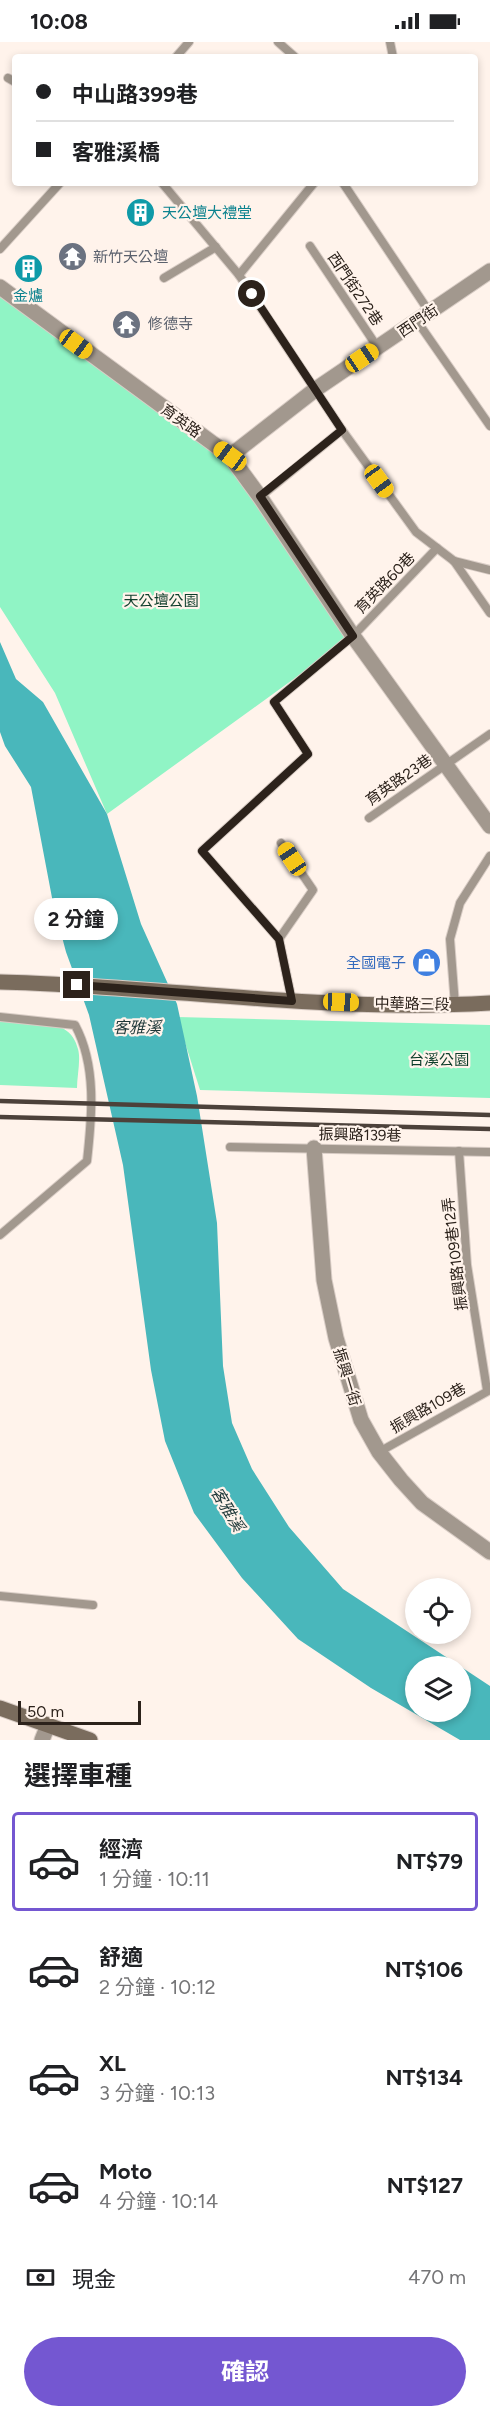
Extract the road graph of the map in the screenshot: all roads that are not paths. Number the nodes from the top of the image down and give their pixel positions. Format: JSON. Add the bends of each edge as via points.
{"nodes":[{"id":1,"x":189,"y":42,"type":"edge"},
{"id":2,"x":278,"y":42,"type":"edge"},
{"id":3,"x":179,"y":54,"type":"edge"},
{"id":4,"x":292,"y":54,"type":"edge"},
{"id":5,"x":57,"y":186,"type":"edge"},
{"id":6,"x":165,"y":186,"type":"edge"},
{"id":7,"x":312,"y":186,"type":"edge"},
{"id":8,"x":345,"y":186,"type":"edge"},
{"id":9,"x":310,"y":246,"type":"dead end"},
{"id":10,"x":216,"y":247,"type":"junction"},
{"id":11,"x":0,"y":249,"type":"edge"},
{"id":12,"x":490,"y":271,"type":"edge"},
{"id":13,"x":239,"y":275,"type":"junction"},
{"id":14,"x":164,"y":278,"type":"dead end"},
{"id":15,"x":0,"y":287,"type":"edge"},
{"id":16,"x":424,"y":317,"type":"junction"},
{"id":17,"x":378,"y":348,"type":"junction"},
{"id":18,"x":316,"y":389,"type":"junction"},
{"id":19,"x":490,"y":426,"type":"edge"},
{"id":20,"x":342,"y":430,"type":"junction"},
{"id":21,"x":230,"y":456,"type":"junction"},
{"id":22,"x":260,"y":496,"type":"junction"},
{"id":23,"x":437,"y":548,"type":"junction"},
{"id":24,"x":454,"y":561,"type":"junction"},
{"id":25,"x":490,"y":570,"type":"edge"},
{"id":26,"x":490,"y":613,"type":"edge"},
{"id":27,"x":353,"y":636,"type":"junction"},
{"id":28,"x":490,"y":734,"type":"edge"},
{"id":29,"x":445,"y":764,"type":"junction"},
{"id":30,"x":369,"y":818,"type":"dead end"},
{"id":31,"x":488,"y":819,"type":"edge"},
{"id":32,"x":282,"y":843,"type":"dead end"},
{"id":33,"x":490,"y":856,"type":"edge"},
{"id":34,"x":279,"y":939,"type":"junction"},
{"id":35,"x":0,"y":982,"type":"edge"},
{"id":36,"x":292,"y":1001,"type":"junction"},
{"id":37,"x":490,"y":1003,"type":"edge"},
{"id":38,"x":455,"y":1005,"type":"junction"},
{"id":39,"x":0,"y":1017,"type":"edge"},
{"id":40,"x":230,"y":1147,"type":"dead end"},
{"id":41,"x":314,"y":1148,"type":"junction"},
{"id":42,"x":459,"y":1151,"type":"junction"},
{"id":43,"x":490,"y":1152,"type":"edge"},
{"id":44,"x":0,"y":1235,"type":"edge"},
{"id":45,"x":489,"y":1390,"type":"edge"},
{"id":46,"x":379,"y":1452,"type":"junction"},
{"id":47,"x":490,"y":1552,"type":"edge"},
{"id":48,"x":0,"y":1596,"type":"edge"},
{"id":49,"x":93,"y":1605,"type":"dead end"},
{"id":50,"x":0,"y":1708,"type":"edge"},
{"id":51,"x":48,"y":1725,"type":"junction"},
{"id":52,"x":42,"y":1740,"type":"edge"},
{"id":53,"x":90,"y":1740,"type":"edge"}],
"edges":[{"from":1,"to":3,"type":"lane"},
{"from":2,"to":4,"type":"lane"},
{"from":5,"to":11,"type":"lane"},
{"from":6,"to":10,"type":"lane"},
{"from":7,"to":13,"type":"lane"},
{"from":8,"to":16,"type":"lane"},
{"from":9,"to":17,"type":"lane","name":"西門街272巷"},
{"from":10,"to":13,"type":"lane"},
{"from":10,"to":14,"type":"lane"},
{"from":12,"to":16,"type":"street","name":"西門街"},
{"from":13,"to":18,"type":"lane"},
{"from":15,"to":21,"type":"street","name":"育英路"},
{"from":16,"to":17,"type":"street","name":"西門街"},
{"from":16,"to":19,"type":"lane"},
{"from":17,"to":18,"type":"street","name":"西門街"},
{"from":18,"to":20,"type":"lane"},
{"from":18,"to":21,"type":"street","name":"西門街"},
{"from":20,"to":22,"type":"lane"},
{"from":20,"to":23,"type":"lane","via":[[416,532]]},
{"from":21,"to":22,"type":"street","name":"育英路"},
{"from":22,"to":27,"type":"street","name":"育英路"},
{"from":23,"to":24,"type":"lane"},
{"from":23,"to":27,"type":"lane","name":"育英路60巷"},
{"from":24,"to":25,"type":"lane"},
{"from":24,"to":26,"type":"lane"},
{"from":27,"to":29,"type":"street","name":"育英路"},
{"from":27,"to":34,"type":"lane","name":"育英路60巷","via":[[274,702],[308,754],[202,851]]},
{"from":28,"to":29,"type":"lane","name":"育英路23巷"},
{"from":29,"to":30,"type":"lane","name":"育英路23巷"},
{"from":29,"to":31,"type":"street","name":"育英路"},
{"from":32,"to":34,"type":"lane","via":[[313,890]]},
{"from":33,"to":38,"type":"lane","via":[[460,903],[450,939]]},
{"from":34,"to":36,"type":"lane"},
{"from":35,"to":36,"type":"street","name":"中華路三段"},
{"from":36,"to":38,"type":"street","name":"中華路三段"},
{"from":37,"to":38,"type":"street","name":"中華路三段"},
{"from":39,"to":44,"type":"lane","via":[[75,1026],[83,1040],[91,1077],[87,1161]]},
{"from":40,"to":41,"type":"lane","name":"振興路139巷"},
{"from":41,"to":42,"type":"lane","name":"振興路139巷"},
{"from":41,"to":46,"type":"street","name":"振興一街","via":[[324,1280],[336,1338],[361,1420]]},
{"from":42,"to":43,"type":"lane","name":"振興路139巷"},
{"from":42,"to":45,"type":"lane","name":"振興路109巷12弄","via":[[467,1265]]},
{"from":45,"to":46,"type":"lane","name":"振興路109巷"},
{"from":46,"to":47,"type":"street","name":"振興一街","via":[[422,1503]]},
{"from":48,"to":49,"type":"lane"},
{"from":50,"to":51,"type":"street"},
{"from":51,"to":52,"type":"street"},
{"from":51,"to":53,"type":"street"}]}
